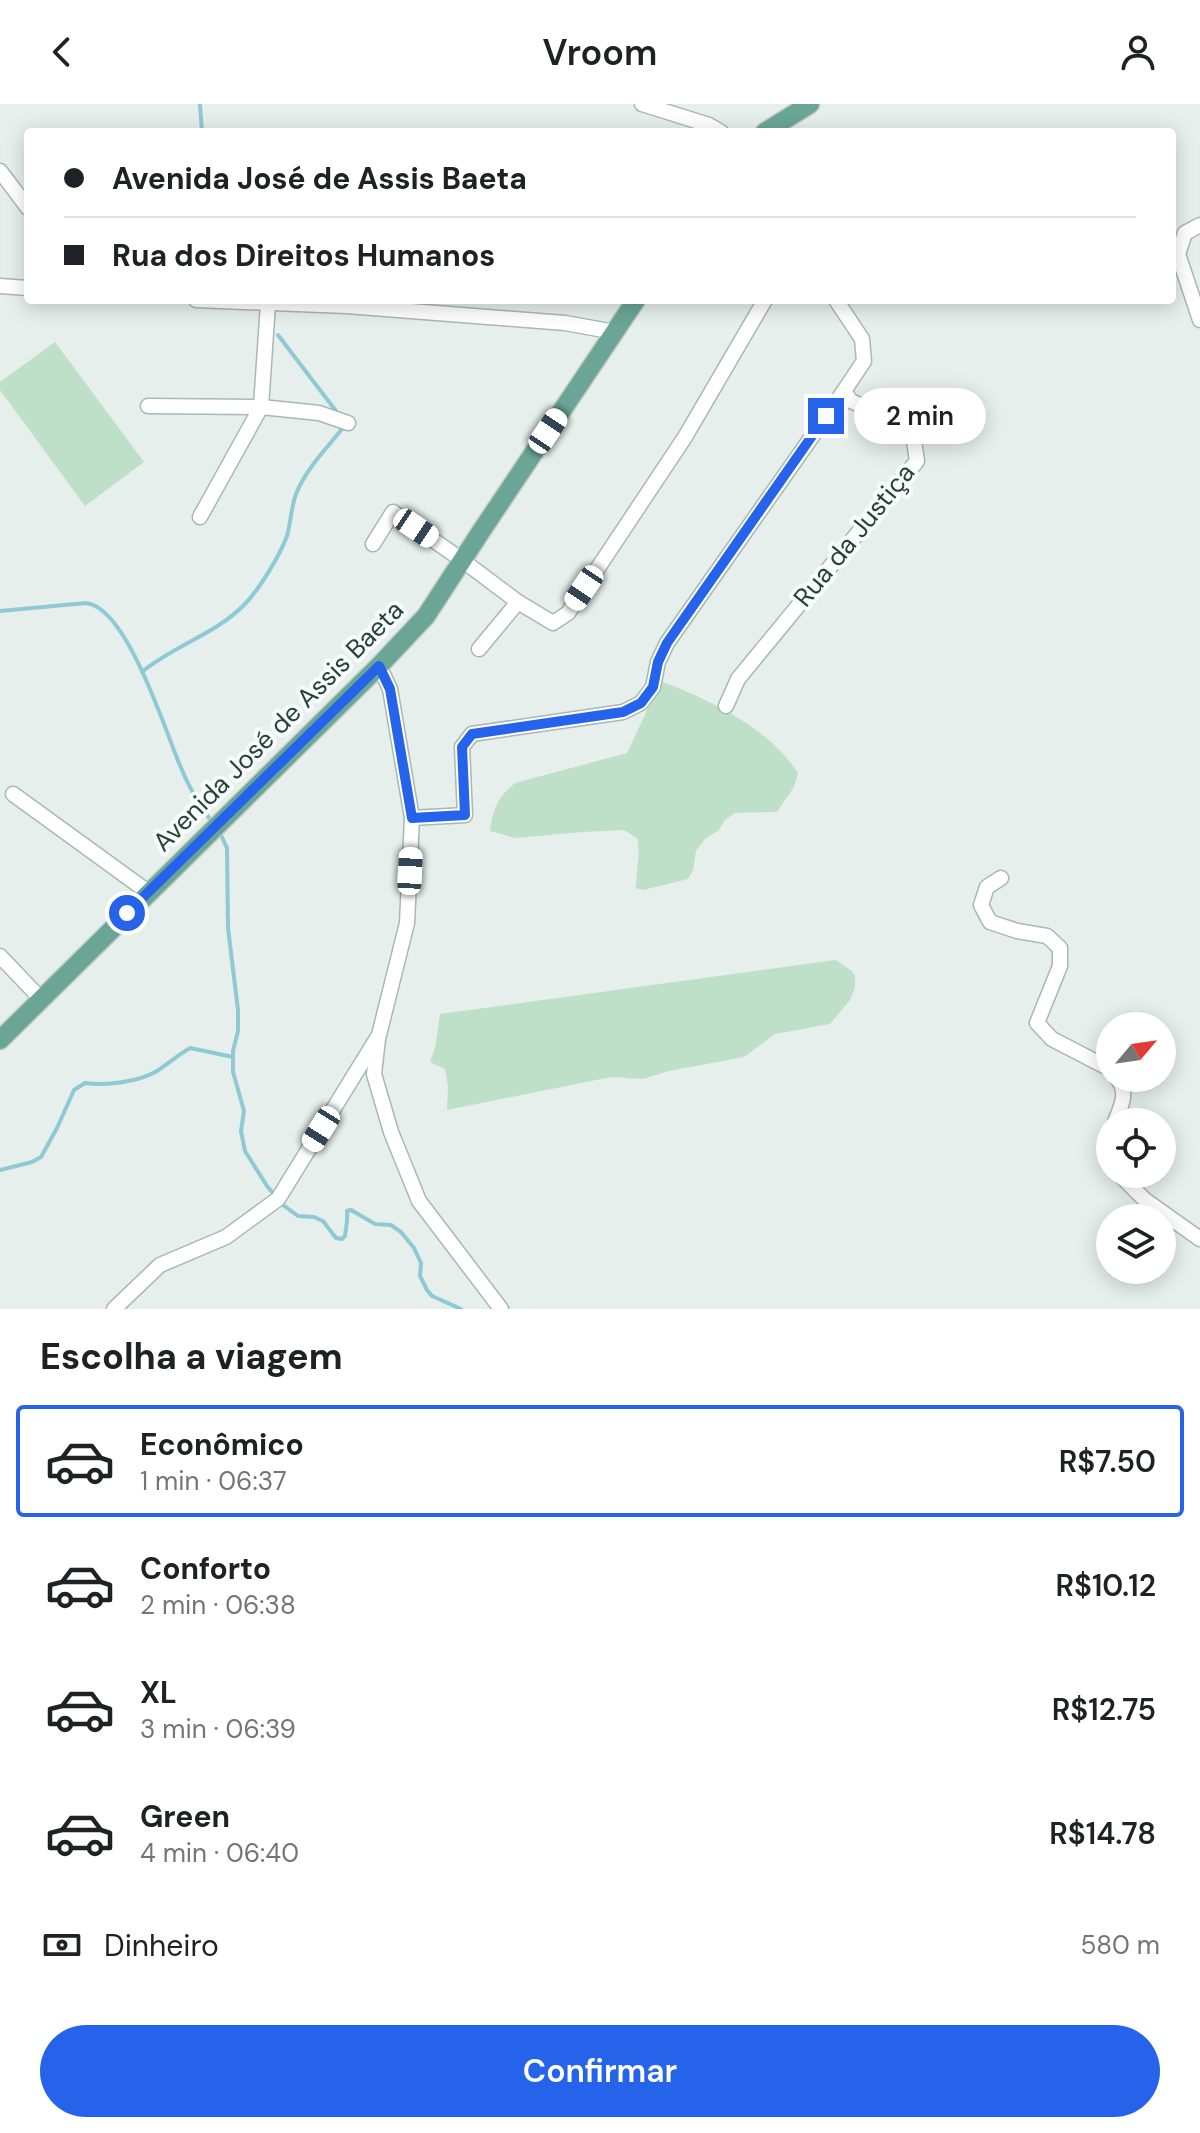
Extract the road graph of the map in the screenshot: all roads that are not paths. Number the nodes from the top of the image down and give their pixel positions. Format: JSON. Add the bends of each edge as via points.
{"nodes":[{"id":1,"x":642,"y":104,"type":"edge"},
{"id":2,"x":810,"y":104,"type":"edge"},
{"id":3,"x":714,"y":128,"type":"edge"},
{"id":4,"x":771,"y":128,"type":"edge"},
{"id":5,"x":0,"y":171,"type":"edge"},
{"id":6,"x":24,"y":203,"type":"edge"},
{"id":7,"x":1200,"y":225,"type":"edge"},
{"id":8,"x":0,"y":286,"type":"edge"},
{"id":9,"x":24,"y":288,"type":"edge"},
{"id":10,"x":1196,"y":291,"type":"edge"},
{"id":11,"x":268,"y":304,"type":"edge"},
{"id":12,"x":294,"y":304,"type":"edge"},
{"id":13,"x":633,"y":304,"type":"edge"},
{"id":14,"x":763,"y":304,"type":"edge"},
{"id":15,"x":839,"y":304,"type":"edge"},
{"id":16,"x":1200,"y":320,"type":"edge"},
{"id":17,"x":615,"y":332,"type":"junction"},
{"id":18,"x":844,"y":391,"type":"junction"},
{"id":19,"x":148,"y":406,"type":"dead end"},
{"id":20,"x":261,"y":407,"type":"junction"},
{"id":21,"x":348,"y":423,"type":"dead end"},
{"id":22,"x":200,"y":517,"type":"dead end"},
{"id":23,"x":373,"y":544,"type":"dead end"},
{"id":24,"x":462,"y":560,"type":"junction"},
{"id":25,"x":518,"y":602,"type":"junction"},
{"id":26,"x":479,"y":649,"type":"dead end"},
{"id":27,"x":379,"y":666,"type":"junction"},
{"id":28,"x":726,"y":706,"type":"dead end"},
{"id":29,"x":13,"y":794,"type":"dead end"},
{"id":30,"x":412,"y":818,"type":"junction"},
{"id":31,"x":1001,"y":878,"type":"dead end"},
{"id":32,"x":148,"y":892,"type":"junction"},
{"id":33,"x":0,"y":956,"type":"edge"},
{"id":34,"x":41,"y":999,"type":"junction"},
{"id":35,"x":379,"y":1035,"type":"junction"},
{"id":36,"x":0,"y":1040,"type":"edge"},
{"id":37,"x":1096,"y":1062,"type":"edge"},
{"id":38,"x":1133,"y":1188,"type":"edge"},
{"id":39,"x":1200,"y":1239,"type":"edge"},
{"id":40,"x":114,"y":1309,"type":"edge"},
{"id":41,"x":501,"y":1309,"type":"edge"}],
"edges":[{"from":1,"to":3,"type":"street"},
{"from":2,"to":4,"type":"main road"},
{"from":5,"to":6,"type":"street"},
{"from":7,"to":10,"type":"street","via":[[1185,233],[1178,254]]},
{"from":8,"to":9,"type":"street"},
{"from":10,"to":16,"type":"street"},
{"from":11,"to":20,"type":"street"},
{"from":12,"to":17,"type":"street","via":[[565,323]]},
{"from":13,"to":17,"type":"main road","name":"Avenida José de Assis Baeta"},
{"from":14,"to":25,"type":"street","via":[[685,437],[568,613],[553,623]]},
{"from":15,"to":18,"type":"street","via":[[862,339],[864,361]]},
{"from":17,"to":24,"type":"main road","name":"Avenida José de Assis Baeta"},
{"from":18,"to":28,"type":"street","name":"Rua da Justiça","via":[[851,401],[899,423],[914,441],[917,461],[738,679]]},
{"from":18,"to":30,"type":"street","via":[[667,643],[653,687],[641,703],[623,712],[472,734],[462,747],[465,815]]},
{"from":19,"to":20,"type":"street"},
{"from":20,"to":21,"type":"street","via":[[319,413]]},
{"from":20,"to":22,"type":"street"},
{"from":23,"to":24,"type":"street","via":[[393,512]]},
{"from":24,"to":25,"type":"street"},
{"from":24,"to":27,"type":"main road","name":"Avenida José de Assis Baeta","via":[[426,616]]},
{"from":25,"to":26,"type":"street"},
{"from":27,"to":30,"type":"street","via":[[390,689]]},
{"from":27,"to":32,"type":"main road","name":"Avenida José de Assis Baeta"},
{"from":29,"to":32,"type":"street"},
{"from":30,"to":35,"type":"street","via":[[407,923]]},
{"from":31,"to":37,"type":"street","via":[[987,887],[981,905],[990,922],[1047,936],[1060,948],[1060,966],[1037,1023],[1052,1039]]},
{"from":32,"to":34,"type":"main road","name":"Avenida José de Assis Baeta"},
{"from":33,"to":34,"type":"street"},
{"from":34,"to":36,"type":"main road","name":"Avenida José de Assis Baeta"},
{"from":35,"to":40,"type":"street","via":[[278,1199],[226,1237],[160,1265]]},
{"from":35,"to":41,"type":"street","via":[[374,1074],[419,1201]]},
{"from":38,"to":39,"type":"street"}]}
